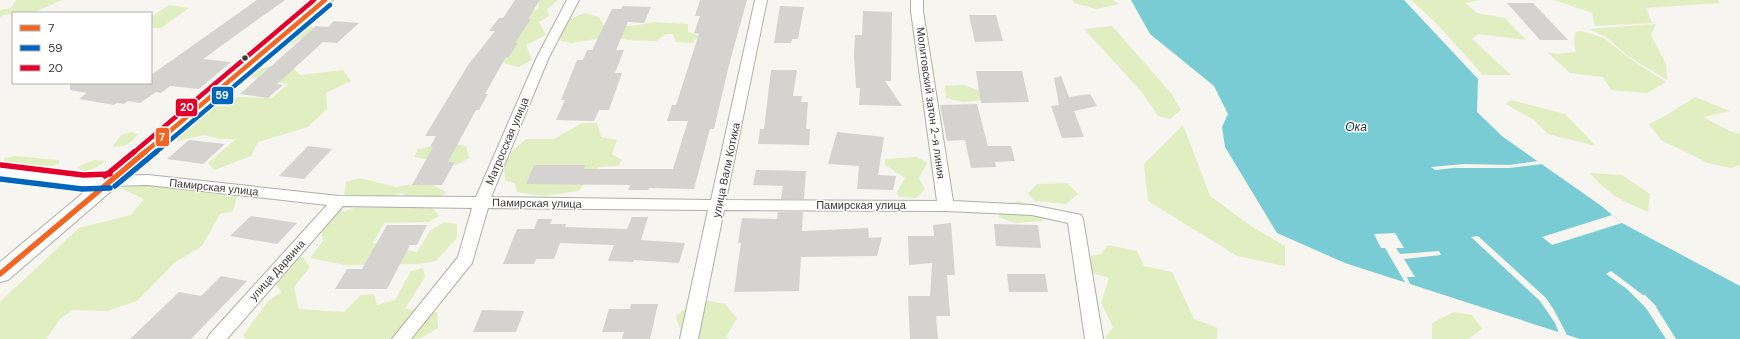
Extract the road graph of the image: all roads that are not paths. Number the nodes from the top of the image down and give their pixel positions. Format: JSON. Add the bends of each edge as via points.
{"nodes":[{"id":1,"x":325,"y":0,"type":"edge"},
{"id":2,"x":573,"y":0,"type":"edge"},
{"id":3,"x":761,"y":0,"type":"edge"},
{"id":4,"x":917,"y":0,"type":"edge"},
{"id":5,"x":0,"y":172,"type":"edge"},
{"id":6,"x":110,"y":181,"type":"junction"},
{"id":7,"x":339,"y":201,"type":"junction"},
{"id":8,"x":481,"y":203,"type":"junction"},
{"id":9,"x":718,"y":205,"type":"junction"},
{"id":10,"x":946,"y":206,"type":"junction"},
{"id":11,"x":0,"y":274,"type":"edge"},
{"id":12,"x":216,"y":339,"type":"edge"},
{"id":13,"x":401,"y":339,"type":"edge"},
{"id":14,"x":689,"y":339,"type":"edge"},
{"id":15,"x":1094,"y":339,"type":"edge"}],
"edges":[{"from":1,"to":6,"type":"street"},
{"from":2,"to":8,"type":"street","name":"Матросская улица","via":[[543,57]]},
{"from":3,"to":9,"type":"street","name":"улица Вали Котика"},
{"from":4,"to":10,"type":"street","name":"Молитовский затон 2-я линия"},
{"from":5,"to":6,"type":"street","name":"Памирская улица","via":[[83,182]]},
{"from":6,"to":7,"type":"street","name":"Памирская улица","via":[[148,180]]},
{"from":6,"to":11,"type":"street"},
{"from":7,"to":8,"type":"street","name":"Памирская улица"},
{"from":7,"to":12,"type":"street","name":"улица Дарвина"},
{"from":8,"to":9,"type":"street","name":"Памирская улица"},
{"from":8,"to":13,"type":"street","name":"Матросская улица","via":[[466,259]]},
{"from":9,"to":10,"type":"street","name":"Памирская улица"},
{"from":9,"to":14,"type":"street","name":"улица Вали Котика"},
{"from":10,"to":15,"type":"street","name":"Памирская улица","via":[[1032,210],[1075,219]]}]}
